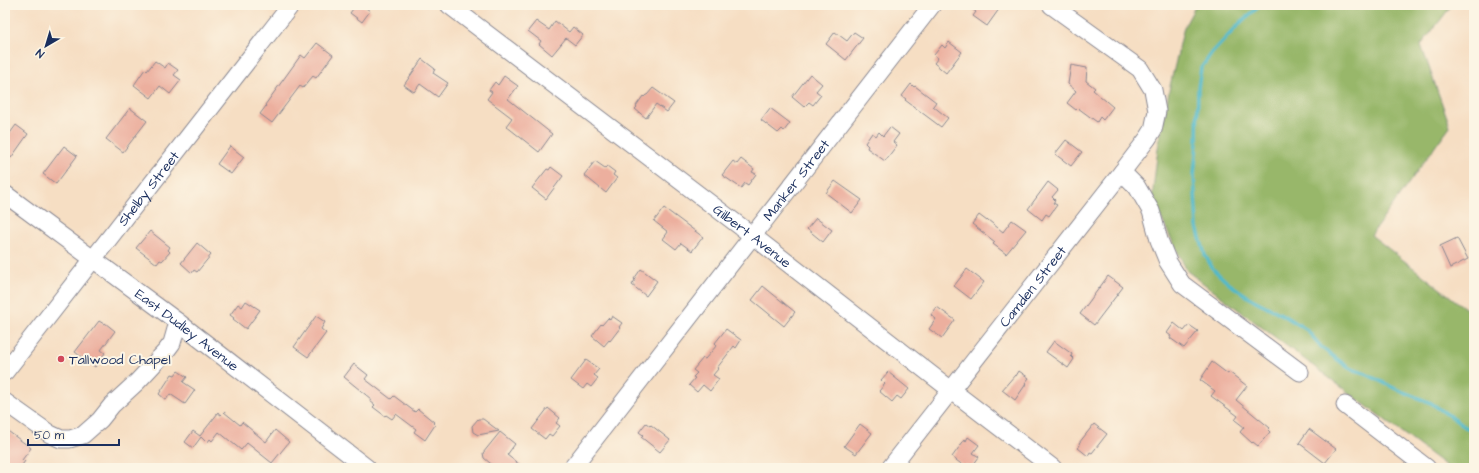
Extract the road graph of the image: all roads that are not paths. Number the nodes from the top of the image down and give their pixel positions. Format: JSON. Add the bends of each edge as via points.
{"nodes":[{"id":1,"x":291,"y":5,"type":"edge"},
{"id":2,"x":449,"y":5,"type":"edge"},
{"id":3,"x":932,"y":5,"type":"edge"},
{"id":4,"x":1051,"y":5,"type":"edge"},
{"id":5,"x":1122,"y":172,"type":"junction"},
{"id":6,"x":5,"y":194,"type":"edge"},
{"id":7,"x":753,"y":236,"type":"junction"},
{"id":8,"x":92,"y":260,"type":"junction"},
{"id":9,"x":178,"y":322,"type":"junction"},
{"id":10,"x":5,"y":372,"type":"edge"},
{"id":11,"x":1300,"y":372,"type":"dead end"},
{"id":12,"x":951,"y":390,"type":"junction"},
{"id":13,"x":5,"y":402,"type":"edge"},
{"id":14,"x":1345,"y":405,"type":"dead end"},
{"id":15,"x":367,"y":468,"type":"edge"},
{"id":16,"x":572,"y":468,"type":"edge"},
{"id":17,"x":890,"y":468,"type":"edge"},
{"id":18,"x":1053,"y":468,"type":"edge"},
{"id":19,"x":1427,"y":468,"type":"edge"}],
"edges":[{"from":1,"to":8,"type":"street","name":"Shelby Street"},
{"from":2,"to":7,"type":"street","name":"Gilbert Avenue"},
{"from":3,"to":7,"type":"street","name":"Manker Street"},
{"from":4,"to":5,"type":"street","name":"Camden Street","via":[[1140,69],[1153,90],[1157,111],[1153,130]]},
{"from":5,"to":11,"type":"street","via":[[1137,187],[1151,211],[1168,262],[1182,284]]},
{"from":5,"to":12,"type":"street","name":"Camden Street"},
{"from":6,"to":8,"type":"street","name":"East Dudley Avenue"},
{"from":7,"to":12,"type":"street","name":"Gilbert Avenue"},
{"from":7,"to":16,"type":"street","name":"Manker Street"},
{"from":8,"to":9,"type":"street","name":"East Dudley Avenue"},
{"from":8,"to":10,"type":"street","name":"Shelby Street"},
{"from":9,"to":13,"type":"street","via":[[172,343],[166,351],[83,435],[60,439]]},
{"from":9,"to":15,"type":"street","name":"East Dudley Avenue"},
{"from":12,"to":17,"type":"street","name":"Camden Street"},
{"from":12,"to":18,"type":"street","name":"Gilbert Avenue"},
{"from":14,"to":19,"type":"street"}]}
